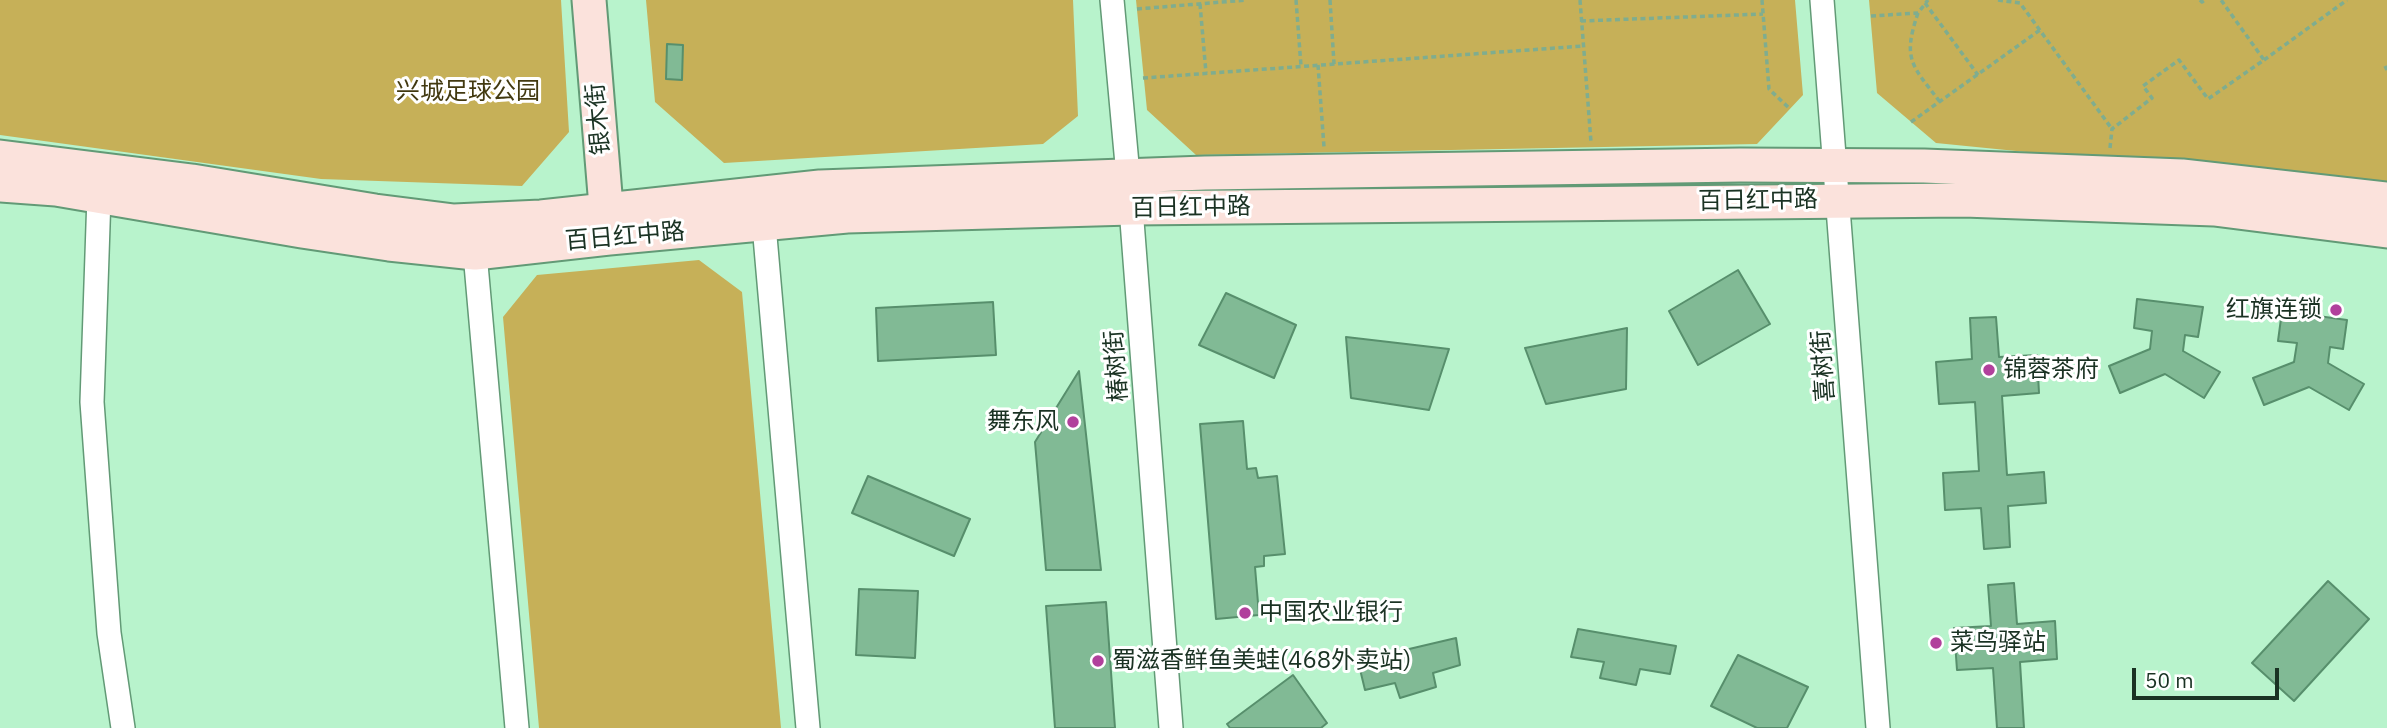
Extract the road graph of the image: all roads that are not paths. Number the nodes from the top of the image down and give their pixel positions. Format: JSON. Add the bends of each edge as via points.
{"nodes":[{"id":1,"x":589,"y":0,"type":"edge"},
{"id":2,"x":1112,"y":0,"type":"edge"},
{"id":3,"x":1822,"y":0,"type":"edge"},
{"id":4,"x":0,"y":157,"type":"edge"},
{"id":5,"x":1835,"y":166,"type":"junction"},
{"id":6,"x":1128,"y":176,"type":"junction"},
{"id":7,"x":0,"y":185,"type":"edge"},
{"id":8,"x":99,"y":196,"type":"junction"},
{"id":9,"x":2387,"y":199,"type":"edge"},
{"id":10,"x":1838,"y":200,"type":"junction"},
{"id":11,"x":1130,"y":208,"type":"junction"},
{"id":12,"x":608,"y":224,"type":"junction"},
{"id":13,"x":764,"y":225,"type":"junction"},
{"id":14,"x":2387,"y":231,"type":"edge"},
{"id":15,"x":475,"y":253,"type":"junction"},
{"id":16,"x":123,"y":728,"type":"edge"},
{"id":17,"x":517,"y":728,"type":"edge"},
{"id":18,"x":808,"y":728,"type":"edge"},
{"id":19,"x":1171,"y":728,"type":"edge"},
{"id":20,"x":1878,"y":728,"type":"edge"}],
"edges":[{"from":1,"to":12,"type":"street","name":"银木街"},
{"from":2,"to":6,"type":"street","name":"椿树街"},
{"from":3,"to":5,"type":"street","name":"喜树街"},
{"from":4,"to":12,"type":"street","name":"百日红中路","via":[[454,221],[541,218]]},
{"from":5,"to":6,"type":"street","name":"百日红中路"},
{"from":5,"to":9,"type":"street","name":"百日红中路","via":[[2182,176]]},
{"from":5,"to":10,"type":"street","name":"喜树街"},
{"from":6,"to":11,"type":"street","name":"椿树街"},
{"from":6,"to":12,"type":"street","name":"百日红中路","via":[[820,187]]},
{"from":7,"to":8,"type":"street","name":"百日红中路"},
{"from":8,"to":15,"type":"street","name":"百日红中路","via":[[302,231]]},
{"from":8,"to":16,"type":"street","via":[[92,402],[109,633]]},
{"from":10,"to":11,"type":"street","name":"百日红中路"},
{"from":10,"to":14,"type":"street","name":"百日红中路","via":[[2214,209]]},
{"from":10,"to":20,"type":"street","name":"喜树街"},
{"from":11,"to":13,"type":"street","name":"百日红中路","via":[[847,216]]},
{"from":11,"to":19,"type":"street","name":"椿树街"},
{"from":12,"to":13,"type":"street","name":"百日红中路"},
{"from":12,"to":15,"type":"street","name":"百日红中路"},
{"from":13,"to":18,"type":"street"},
{"from":15,"to":17,"type":"street"}]}
